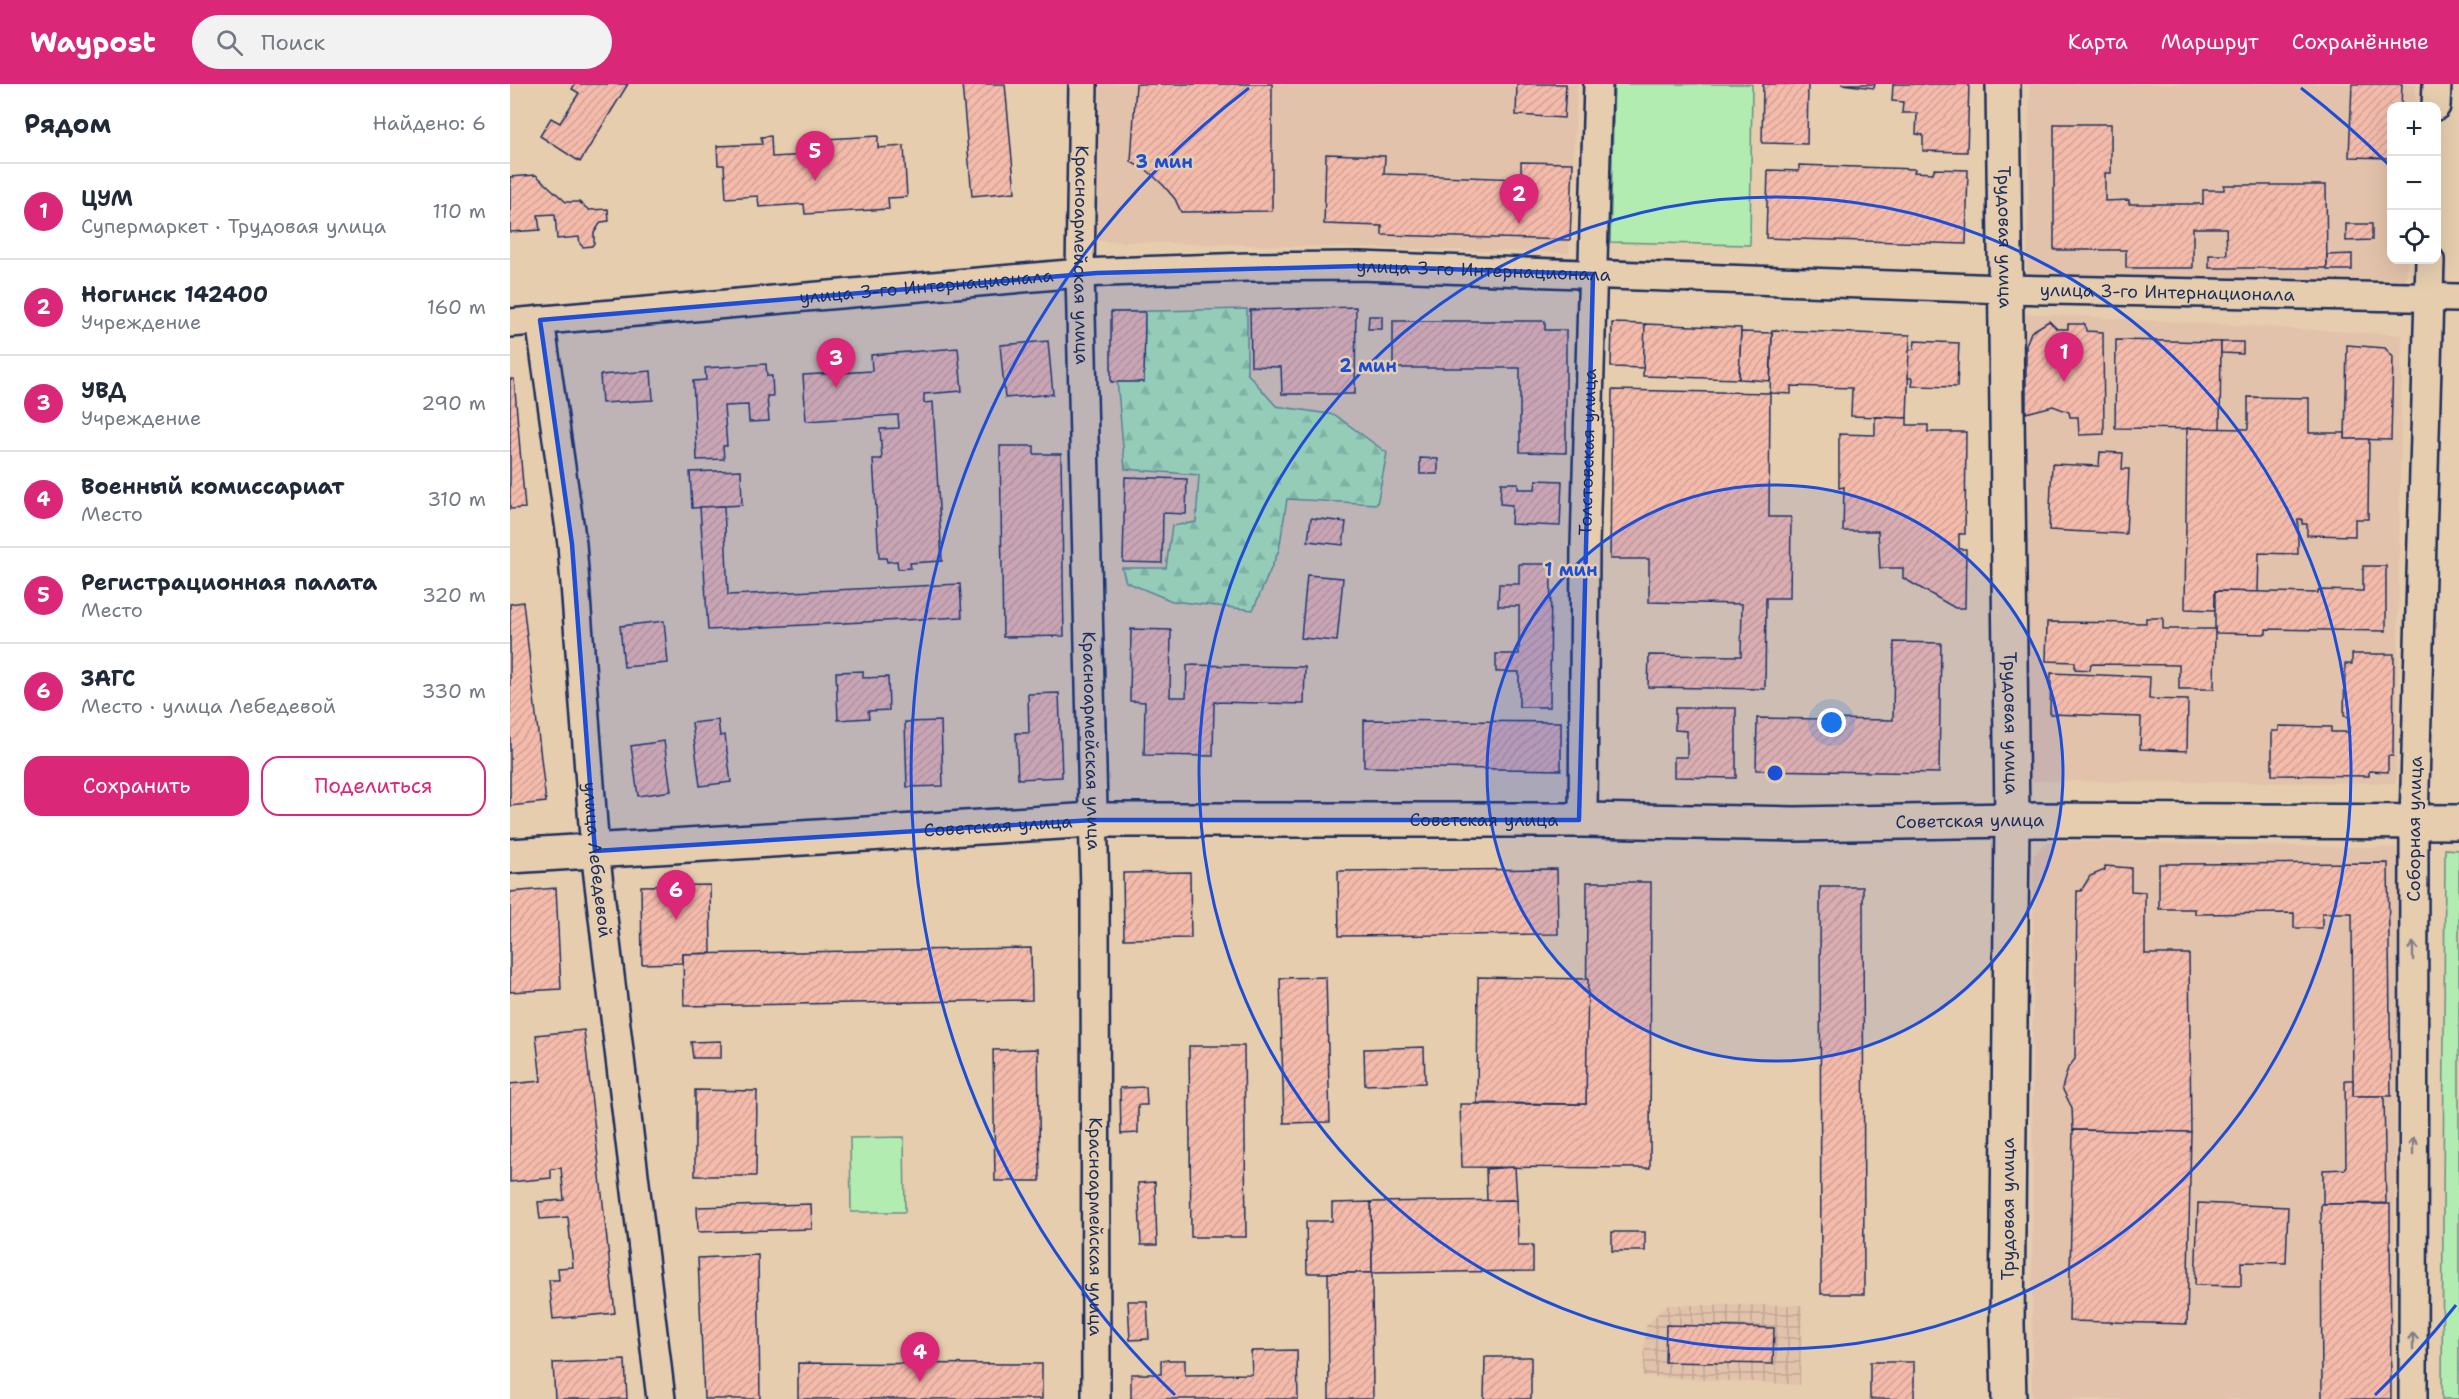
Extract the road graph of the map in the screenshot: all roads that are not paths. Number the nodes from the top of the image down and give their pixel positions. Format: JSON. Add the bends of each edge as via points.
{"nodes":[{"id":1,"x":1083,"y":84,"type":"edge"},
{"id":2,"x":1598,"y":84,"type":"edge"},
{"id":3,"x":2003,"y":84,"type":"edge"},
{"id":4,"x":2437,"y":84,"type":"edge"},
{"id":5,"x":2436,"y":102,"type":"edge"},
{"id":6,"x":2430,"y":264,"type":"edge"},
{"id":7,"x":1080,"y":273,"type":"junction"},
{"id":8,"x":1593,"y":274,"type":"junction"},
{"id":9,"x":2004,"y":289,"type":"junction"},
{"id":10,"x":2427,"y":297,"type":"junction"},
{"id":11,"x":2459,"y":298,"type":"edge"},
{"id":12,"x":540,"y":320,"type":"junction"},
{"id":13,"x":510,"y":323,"type":"edge"},
{"id":14,"x":1093,"y":820,"type":"junction"},
{"id":15,"x":1583,"y":820,"type":"junction"},
{"id":16,"x":2012,"y":820,"type":"junction"},
{"id":17,"x":2414,"y":821,"type":"junction"},
{"id":18,"x":2459,"y":822,"type":"edge"},
{"id":19,"x":595,"y":851,"type":"junction"},
{"id":20,"x":510,"y":856,"type":"edge"},
{"id":21,"x":661,"y":1399,"type":"edge"},
{"id":22,"x":1096,"y":1399,"type":"edge"},
{"id":23,"x":2009,"y":1399,"type":"edge"},
{"id":24,"x":2413,"y":1399,"type":"edge"}],
"edges":[{"from":1,"to":7,"type":"street","name":"Красноармейская улица"},
{"from":2,"to":8,"type":"street","name":"Толстовская улица"},
{"from":3,"to":9,"type":"street","name":"Трудовая улица"},
{"from":4,"to":5,"type":"street"},
{"from":6,"to":10,"type":"street","name":"Соборная улица"},
{"from":7,"to":8,"type":"street","name":"улица 3-го Интернационала","via":[[1359,266]]},
{"from":7,"to":12,"type":"street","name":"улица 3-го Интернационала"},
{"from":7,"to":14,"type":"street","name":"Красноармейская улица"},
{"from":8,"to":9,"type":"street","name":"улица 3-го Интернационала"},
{"from":8,"to":15,"type":"street","name":"Толстовская улица","via":[[1585,546]]},
{"from":9,"to":10,"type":"street","name":"улица 3-го Интернационала"},
{"from":9,"to":16,"type":"street","name":"Трудовая улица"},
{"from":10,"to":11,"type":"street","name":"улица 3-го Интернационала"},
{"from":10,"to":17,"type":"street","name":"Соборная улица"},
{"from":12,"to":13,"type":"street","name":"улица 3-го Интернационала"},
{"from":12,"to":19,"type":"street","name":"улица Лебедевой","via":[[572,544]]},
{"from":14,"to":15,"type":"street","name":"Советская улица"},
{"from":14,"to":19,"type":"street","name":"Советская улица"},
{"from":14,"to":22,"type":"street","name":"Красноармейская улица"},
{"from":15,"to":16,"type":"street","name":"Советская улица","via":[[1796,824]]},
{"from":16,"to":17,"type":"street","name":"Советская улица"},
{"from":16,"to":23,"type":"street","name":"Трудовая улица"},
{"from":17,"to":18,"type":"street","name":"Советская улица"},
{"from":24,"to":17,"type":"street","name":"Соборная улица","one_way":true},
{"from":19,"to":20,"type":"street","name":"Советская улица"},
{"from":19,"to":21,"type":"street","name":"улица Лебедевой"}]}
